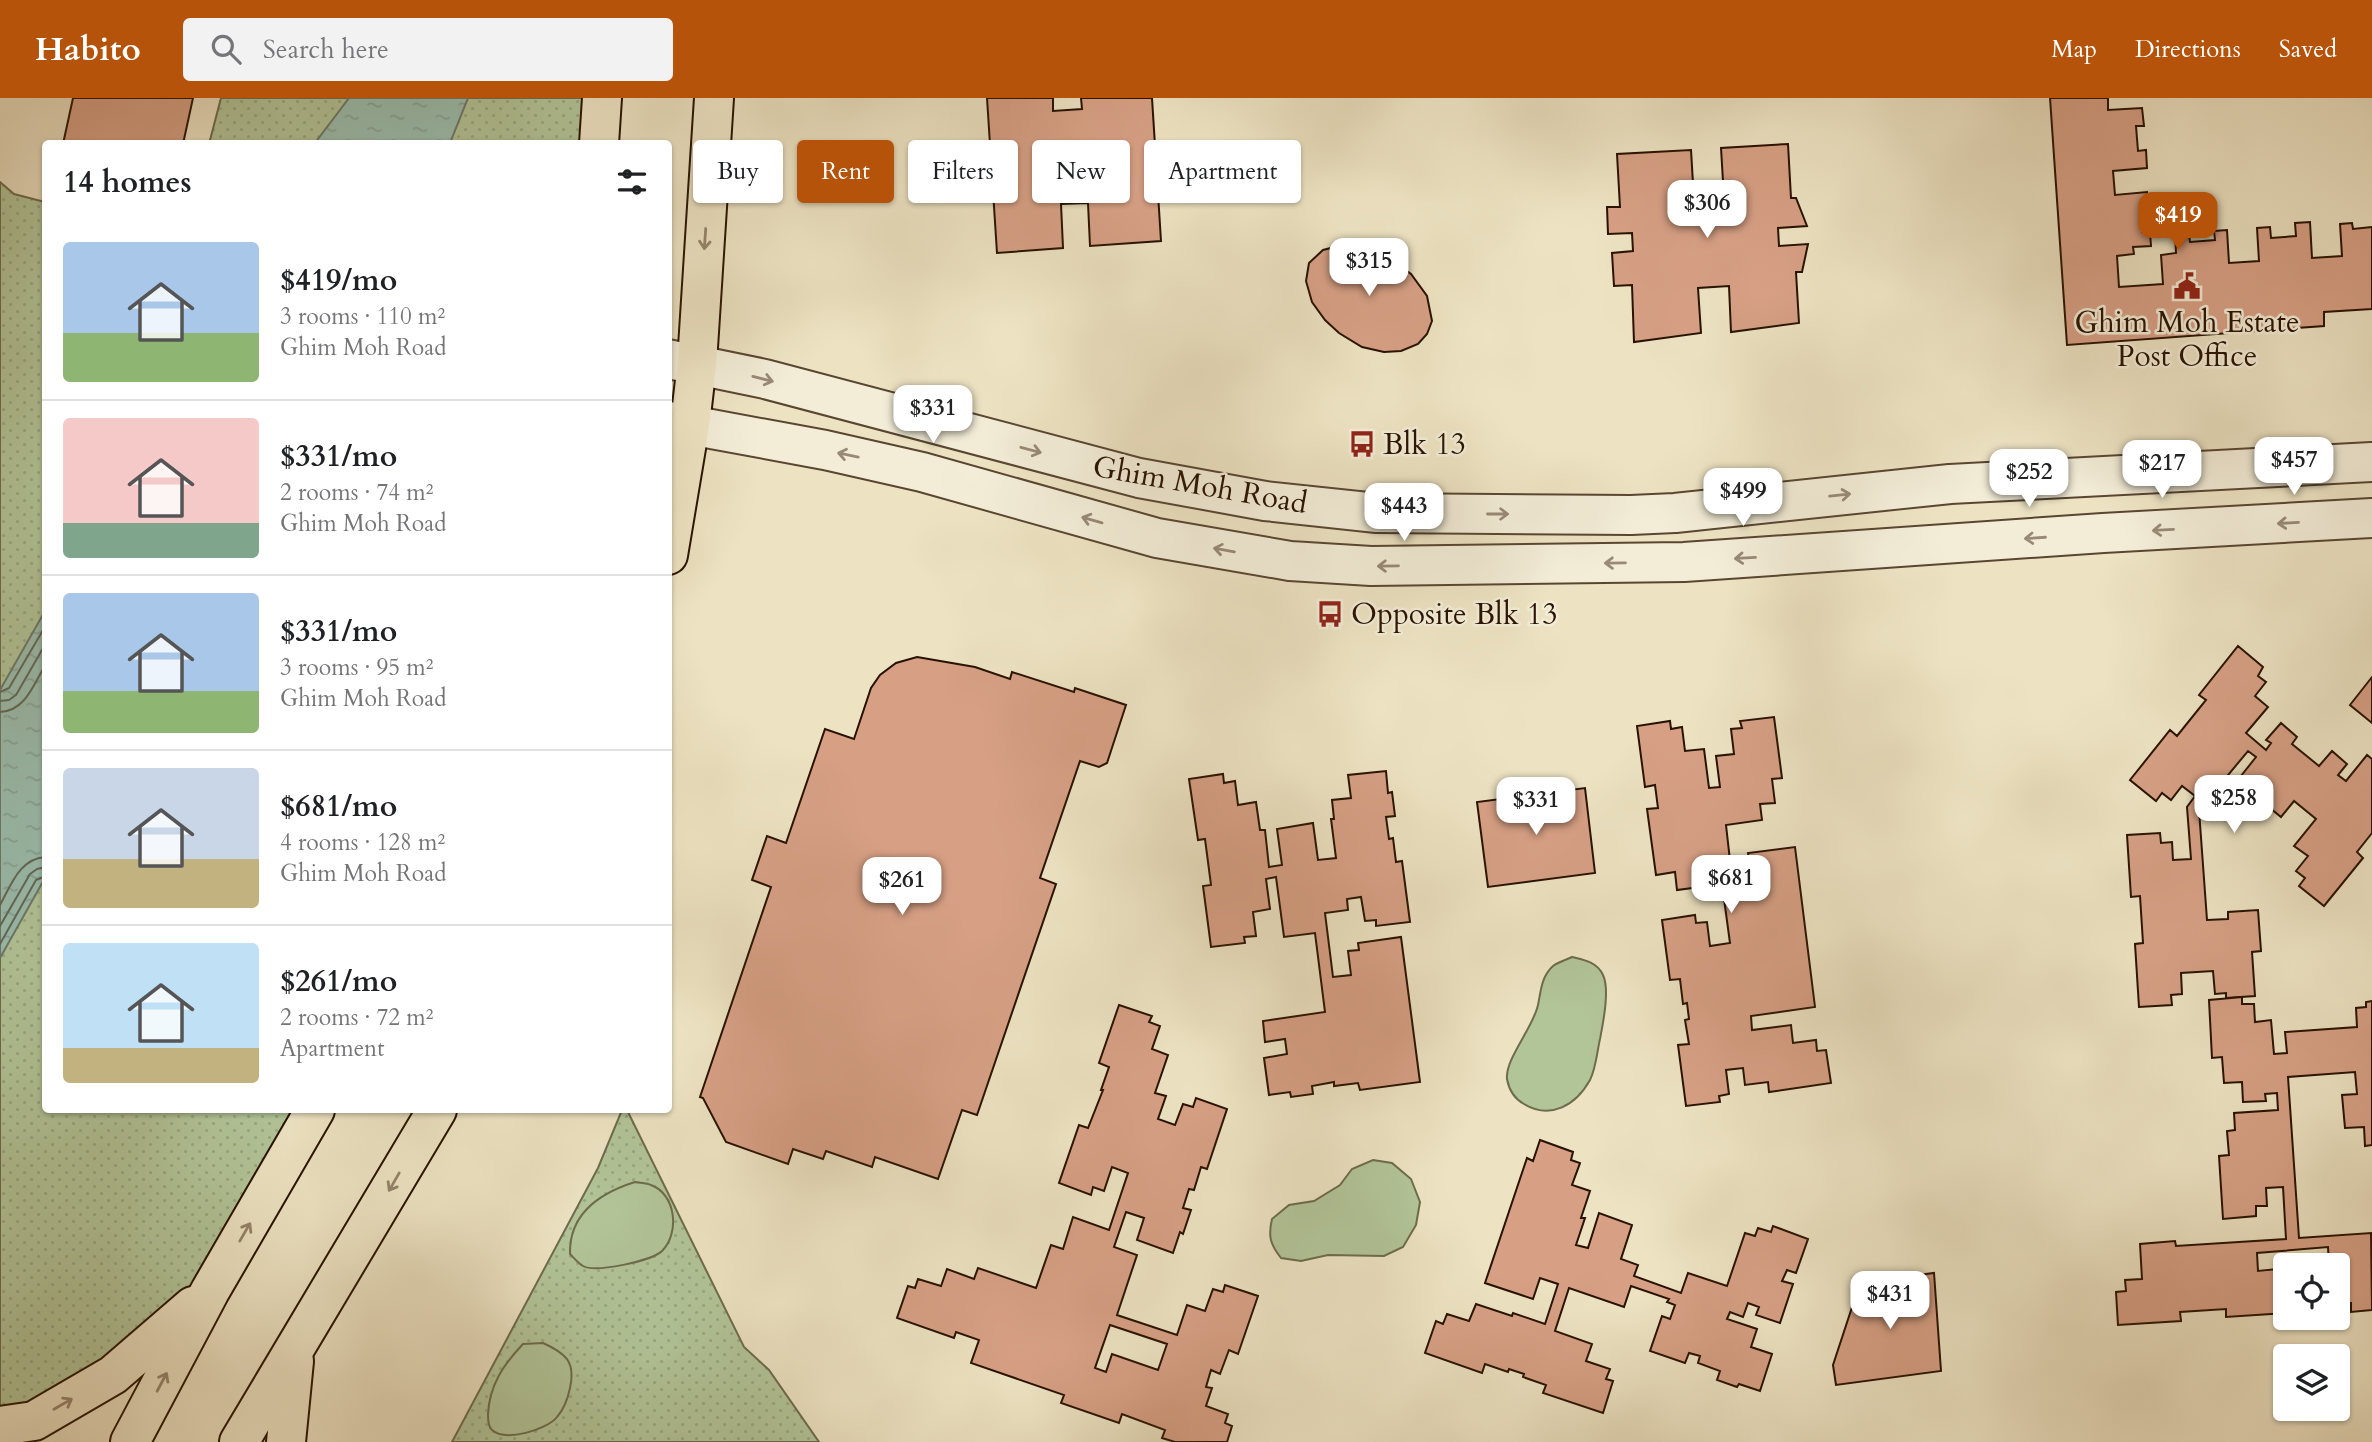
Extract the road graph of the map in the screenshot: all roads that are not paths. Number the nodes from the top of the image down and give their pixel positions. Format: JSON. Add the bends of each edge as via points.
{"nodes":[{"id":1,"x":601,"y":98,"type":"edge"},
{"id":2,"x":713,"y":98,"type":"edge"},
{"id":3,"x":599,"y":140,"type":"edge"},
{"id":4,"x":683,"y":361,"type":"edge"},
{"id":5,"x":680,"y":422,"type":"edge"},
{"id":6,"x":2372,"y":462,"type":"edge"},
{"id":7,"x":672,"y":511,"type":"edge"},
{"id":8,"x":2372,"y":518,"type":"edge"},
{"id":9,"x":313,"y":1113,"type":"edge"},
{"id":10,"x":435,"y":1113,"type":"edge"},
{"id":11,"x":210,"y":1291,"type":"junction"},
{"id":12,"x":296,"y":1349,"type":"junction"},
{"id":13,"x":0,"y":1426,"type":"edge"},
{"id":14,"x":130,"y":1442,"type":"edge"},
{"id":15,"x":239,"y":1442,"type":"edge"},
{"id":16,"x":286,"y":1442,"type":"edge"}],
"edges":[{"from":1,"to":3,"type":"main road"},
{"from":2,"to":4,"type":"main road","one_way":true},
{"from":4,"to":5,"type":"main road"},
{"from":4,"to":6,"type":"street","name":"Ghim Moh Road","one_way":true,"via":[[1139,478],[1265,501],[1377,513],[1653,514],[1951,484]]},
{"from":5,"to":7,"type":"main road"},
{"from":8,"to":5,"type":"street","name":"Ghim Moh Road","one_way":true,"via":[[1684,562],[1317,563],[1157,538],[922,472]]},
{"from":11,"to":9,"type":"main road","one_way":true},
{"from":10,"to":12,"type":"main road","one_way":true},
{"from":13,"to":11,"type":"main road","one_way":true,"via":[[34,1421],[113,1375]]},
{"from":14,"to":11,"type":"main road","one_way":true},
{"from":12,"to":15,"type":"main road"},
{"from":12,"to":16,"type":"main road"}]}
